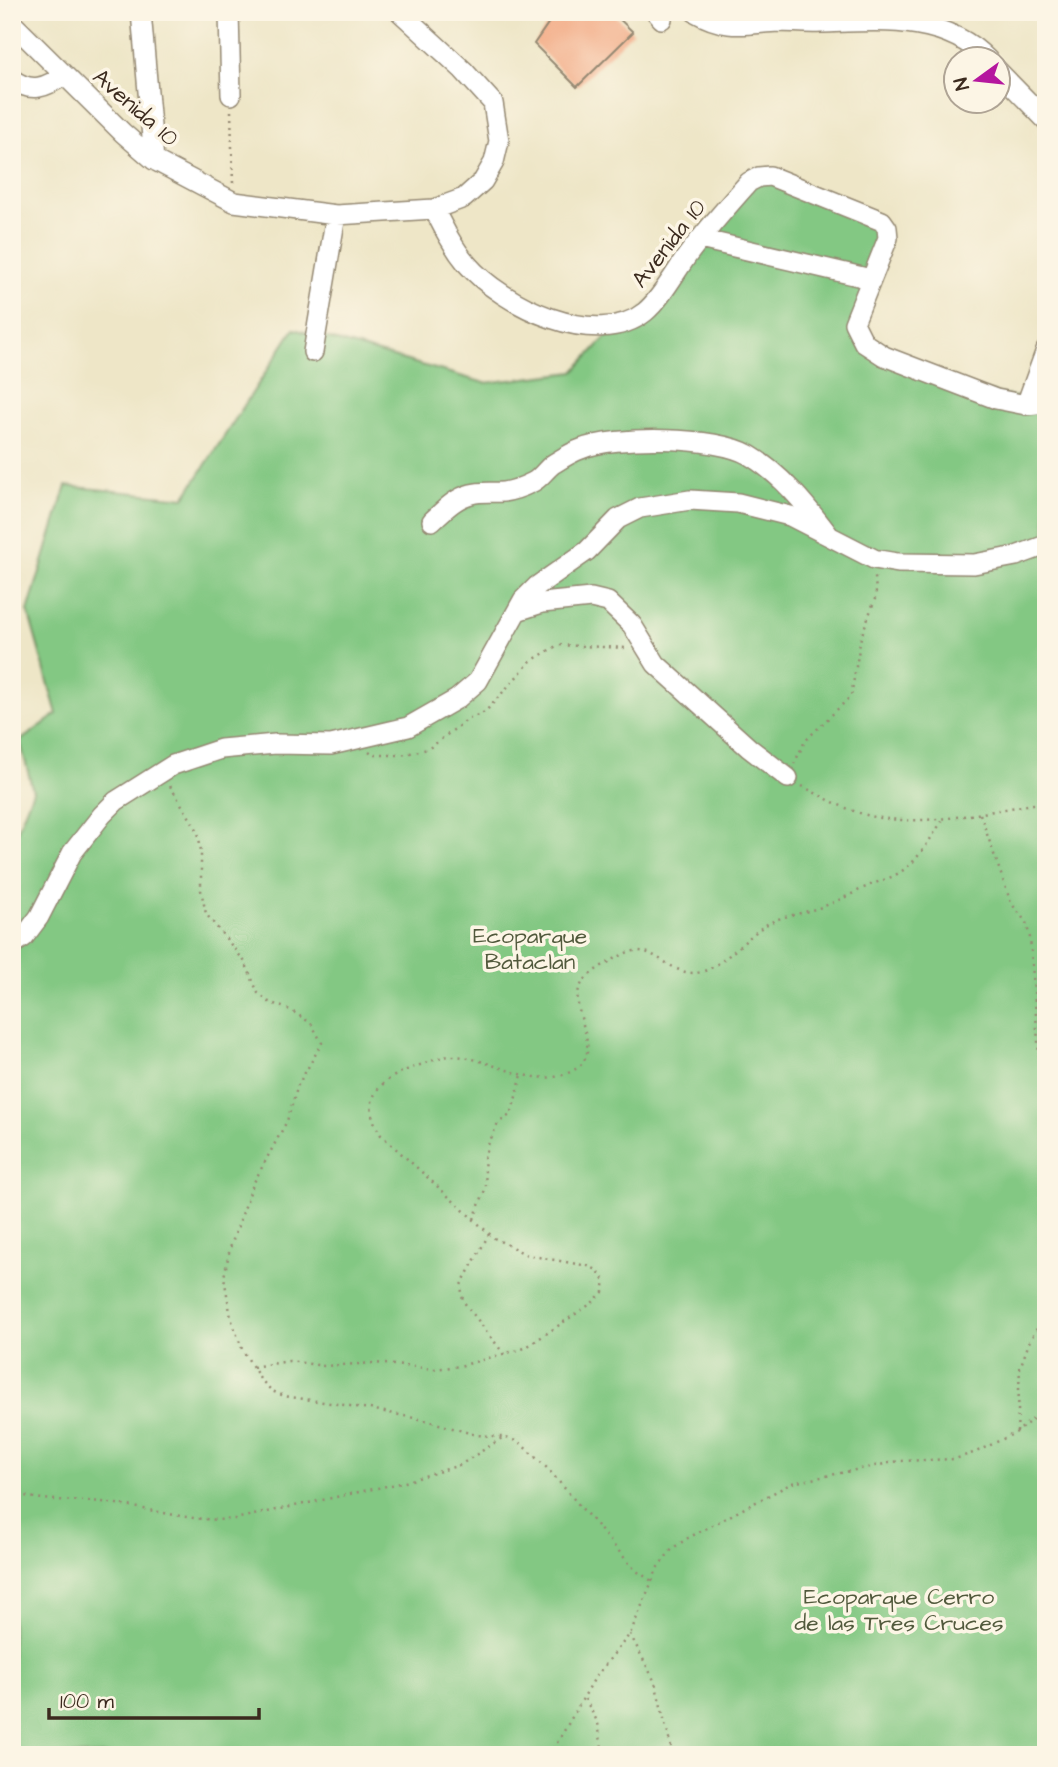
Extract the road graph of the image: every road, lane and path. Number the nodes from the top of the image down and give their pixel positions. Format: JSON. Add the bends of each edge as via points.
{"nodes":[{"id":1,"x":141,"y":12,"type":"edge"},
{"id":2,"x":229,"y":12,"type":"edge"},
{"id":3,"x":400,"y":12,"type":"edge"},
{"id":4,"x":707,"y":15,"type":"edge"},
{"id":5,"x":781,"y":17,"type":"edge"},
{"id":6,"x":12,"y":23,"type":"edge"},
{"id":7,"x":974,"y":46,"type":"edge"},
{"id":8,"x":64,"y":75,"type":"junction"},
{"id":9,"x":12,"y":79,"type":"edge"},
{"id":10,"x":1012,"y":85,"type":"edge"},
{"id":11,"x":231,"y":95,"type":"joint"},
{"id":12,"x":1046,"y":120,"type":"edge"},
{"id":13,"x":154,"y":160,"type":"junction"},
{"id":14,"x":234,"y":202,"type":"junction"},
{"id":15,"x":434,"y":209,"type":"junction"},
{"id":16,"x":336,"y":215,"type":"junction"},
{"id":17,"x":700,"y":239,"type":"junction"},
{"id":18,"x":871,"y":279,"type":"junction"},
{"id":19,"x":1046,"y":350,"type":"edge"},
{"id":20,"x":313,"y":352,"type":"dead end"},
{"id":21,"x":1046,"y":403,"type":"edge"},
{"id":22,"x":1026,"y":405,"type":"junction"},
{"id":23,"x":432,"y":521,"type":"dead end"},
{"id":24,"x":831,"y":537,"type":"junction"},
{"id":25,"x":1046,"y":545,"type":"edge"},
{"id":26,"x":874,"y":559,"type":"junction"},
{"id":27,"x":517,"y":611,"type":"junction"},
{"id":28,"x":650,"y":654,"type":"junction"},
{"id":29,"x":355,"y":739,"type":"junction"},
{"id":30,"x":162,"y":772,"type":"junction"},
{"id":31,"x":788,"y":778,"type":"junction"},
{"id":32,"x":1046,"y":802,"type":"edge"},
{"id":33,"x":980,"y":812,"type":"junction"},
{"id":34,"x":945,"y":817,"type":"junction"},
{"id":35,"x":12,"y":945,"type":"edge"},
{"id":36,"x":522,"y":1074,"type":"junction"},
{"id":37,"x":1046,"y":1145,"type":"edge"},
{"id":38,"x":474,"y":1219,"type":"junction"},
{"id":39,"x":489,"y":1234,"type":"junction"},
{"id":40,"x":1046,"y":1314,"type":"edge"},
{"id":41,"x":504,"y":1354,"type":"junction"},
{"id":42,"x":253,"y":1367,"type":"junction"},
{"id":43,"x":1046,"y":1408,"type":"edge"},
{"id":44,"x":1017,"y":1433,"type":"junction"},
{"id":45,"x":503,"y":1437,"type":"junction"},
{"id":46,"x":12,"y":1492,"type":"edge"},
{"id":47,"x":652,"y":1581,"type":"junction"},
{"id":48,"x":630,"y":1634,"type":"junction"},
{"id":49,"x":584,"y":1698,"type":"junction"},
{"id":50,"x":550,"y":1755,"type":"edge"},
{"id":51,"x":603,"y":1755,"type":"edge"},
{"id":52,"x":673,"y":1755,"type":"edge"}],
"edges":[{"from":1,"to":13,"type":"street"},
{"from":2,"to":11,"type":"street"},
{"from":3,"to":15,"type":"street","via":[[493,103],[499,141],[494,162],[483,181],[464,198]]},
{"from":4,"to":5,"type":"street","via":[[727,26]]},
{"from":5,"to":7,"type":"street","via":[[919,24],[951,33]]},
{"from":6,"to":8,"type":"street","name":"Avenida 10"},
{"from":8,"to":9,"type":"street","via":[[40,89]]},
{"from":8,"to":13,"type":"street","name":"Avenida 10"},
{"from":10,"to":12,"type":"street"},
{"from":11,"to":14,"type":"path"},
{"from":13,"to":14,"type":"street","name":"Avenida 10"},
{"from":14,"to":16,"type":"street","name":"Avenida 10"},
{"from":15,"to":16,"type":"street","name":"Avenida 10"},
{"from":15,"to":17,"type":"street","name":"Avenida 10","via":[[455,248],[492,288],[530,310],[583,325],[616,326],[647,311]]},
{"from":16,"to":20,"type":"street"},
{"from":17,"to":18,"type":"street"},
{"from":17,"to":18,"type":"street","name":"Avenida 10","via":[[749,182],[770,176],[882,221],[888,238]]},
{"from":18,"to":22,"type":"street","name":"Avenida 10","via":[[854,323],[864,343],[884,356],[996,399]]},
{"from":19,"to":22,"type":"street"},
{"from":21,"to":22,"type":"street","name":"Avenida 10"},
{"from":23,"to":24,"type":"street","via":[[468,494],[504,492],[534,482],[580,449],[607,441],[651,440],[708,444],[747,453],[783,482]]},
{"from":24,"to":26,"type":"street"},
{"from":24,"to":27,"type":"street","via":[[790,516],[738,503],[690,500],[640,508],[618,519],[587,551],[537,586]]},
{"from":25,"to":26,"type":"street","via":[[974,564],[898,564]]},
{"from":26,"to":31,"type":"path","via":[[877,596],[861,637],[851,696],[805,741]]},
{"from":27,"to":28,"type":"street","via":[[542,603],[591,598],[608,602],[632,625]]},
{"from":27,"to":29,"type":"street","via":[[478,681],[457,699],[408,727]]},
{"from":28,"to":29,"type":"path","via":[[620,647],[558,645],[531,661],[485,712],[428,749],[373,755]]},
{"from":28,"to":31,"type":"street","via":[[749,748]]},
{"from":29,"to":30,"type":"street","via":[[331,745],[221,749]]},
{"from":30,"to":35,"type":"street","via":[[102,815],[72,853],[39,917]]},
{"from":30,"to":42,"type":"path","via":[[198,831],[206,914],[245,962],[258,993],[311,1023],[322,1043],[253,1184],[230,1248],[224,1277],[230,1318]]},
{"from":31,"to":34,"type":"path","via":[[842,807],[880,818],[920,821]]},
{"from":32,"to":33,"type":"path"},
{"from":33,"to":34,"type":"path"},
{"from":33,"to":37,"type":"path","via":[[1011,903],[1026,922],[1030,938]]},
{"from":34,"to":36,"type":"path","via":[[901,872],[819,908],[770,922],[710,968],[684,972],[644,950],[625,953],[593,972],[581,984],[576,1003],[586,1030],[583,1062],[556,1077]]},
{"from":36,"to":38,"type":"path","via":[[512,1111],[498,1123],[484,1158],[486,1187]]},
{"from":36,"to":38,"type":"path","via":[[448,1056],[399,1072],[370,1102],[372,1122],[381,1135]]},
{"from":38,"to":39,"type":"path"},
{"from":39,"to":41,"type":"path","via":[[460,1293]]},
{"from":39,"to":41,"type":"path","via":[[527,1255],[597,1270],[605,1281],[603,1292],[593,1303],[525,1348]]},
{"from":40,"to":44,"type":"path","via":[[1020,1368]]},
{"from":41,"to":42,"type":"path","via":[[434,1369],[289,1361]]},
{"from":42,"to":45,"type":"path","via":[[272,1391],[284,1396]]},
{"from":43,"to":44,"type":"path"},
{"from":44,"to":47,"type":"path","via":[[955,1459],[899,1461],[792,1483],[673,1548]]},
{"from":45,"to":46,"type":"path","via":[[460,1465],[405,1482],[235,1519],[214,1521],[102,1502],[44,1501]]},
{"from":45,"to":47,"type":"path","via":[[519,1442],[548,1469],[635,1570]]},
{"from":47,"to":48,"type":"path"},
{"from":48,"to":49,"type":"path"},
{"from":48,"to":52,"type":"path","via":[[655,1682]]},
{"from":49,"to":50,"type":"path"},
{"from":49,"to":51,"type":"path","via":[[598,1723]]}]}
